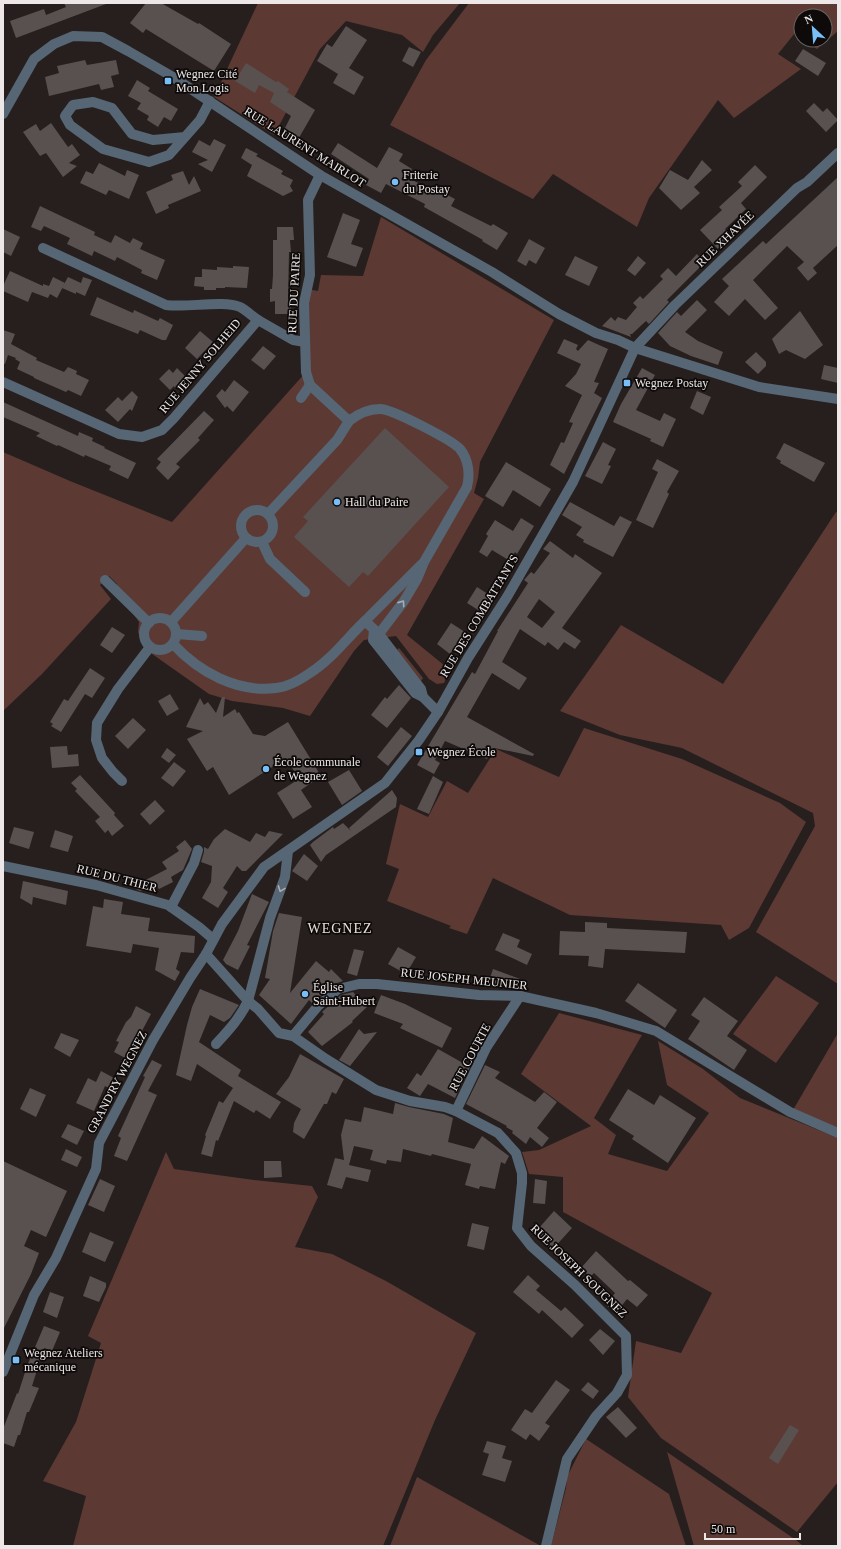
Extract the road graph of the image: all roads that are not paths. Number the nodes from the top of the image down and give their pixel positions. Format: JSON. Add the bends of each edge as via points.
{"nodes":[{"id":1,"x":210,"y":102,"type":"junction"},
{"id":2,"x":3,"y":114,"type":"edge"},
{"id":3,"x":185,"y":137,"type":"junction"},
{"id":4,"x":838,"y":153,"type":"edge"},
{"id":5,"x":320,"y":175,"type":"junction"},
{"id":6,"x":43,"y":248,"type":"dead end"},
{"id":7,"x":258,"y":320,"type":"junction"},
{"id":8,"x":305,"y":342,"type":"junction"},
{"id":9,"x":635,"y":348,"type":"junction"},
{"id":10,"x":3,"y":382,"type":"edge"},
{"id":11,"x":310,"y":385,"type":"junction"},
{"id":12,"x":301,"y":398,"type":"dead end"},
{"id":13,"x":838,"y":399,"type":"edge"},
{"id":14,"x":349,"y":421,"type":"junction"},
{"id":15,"x":268,"y":514,"type":"junction"},
{"id":16,"x":246,"y":538,"type":"junction"},
{"id":17,"x":262,"y":542,"type":"junction"},
{"id":18,"x":424,"y":562,"type":"junction"},
{"id":19,"x":105,"y":580,"type":"dead end"},
{"id":20,"x":305,"y":592,"type":"dead end"},
{"id":21,"x":365,"y":621,"type":"junction"},
{"id":22,"x":171,"y":622,"type":"junction"},
{"id":23,"x":149,"y":623,"type":"junction"},
{"id":24,"x":376,"y":632,"type":"junction"},
{"id":25,"x":202,"y":636,"type":"dead end"},
{"id":26,"x":175,"y":639,"type":"junction"},
{"id":27,"x":150,"y":647,"type":"junction"},
{"id":28,"x":438,"y":712,"type":"junction"},
{"id":29,"x":122,"y":781,"type":"dead end"},
{"id":30,"x":198,"y":850,"type":"dead end"},
{"id":31,"x":288,"y":851,"type":"junction"},
{"id":32,"x":3,"y":866,"type":"edge"},
{"id":33,"x":171,"y":906,"type":"junction"},
{"id":34,"x":213,"y":939,"type":"junction"},
{"id":35,"x":206,"y":954,"type":"junction"},
{"id":36,"x":520,"y":996,"type":"junction"},
{"id":37,"x":248,"y":1001,"type":"junction"},
{"id":38,"x":293,"y":1036,"type":"junction"},
{"id":39,"x":216,"y":1044,"type":"dead end"},
{"id":40,"x":456,"y":1111,"type":"junction"},
{"id":41,"x":838,"y":1133,"type":"edge"},
{"id":42,"x":3,"y":1372,"type":"edge"},
{"id":43,"x":546,"y":1546,"type":"edge"}],
"edges":[{"from":1,"to":2,"type":"street","name":"RUE LAURENT MAIRLOT","via":[[173,77],[102,38],[73,36],[54,44],[34,59]]},
{"from":1,"to":3,"type":"street","via":[[200,120]]},
{"from":1,"to":5,"type":"street","name":"RUE LAURENT MAIRLOT"},
{"from":3,"to":3,"type":"street","via":[[169,155],[149,162],[104,149],[70,125],[66,116],[73,105],[93,102],[112,108],[132,134],[153,140]]},
{"from":4,"to":9,"type":"street","name":"RUE XHAVÉE","via":[[797,188],[680,299]]},
{"from":5,"to":8,"type":"street","name":"RUE DU PAIRE","via":[[308,200],[310,275],[304,304]]},
{"from":5,"to":9,"type":"street","name":"RUE LAURENT MAIRLOT","via":[[492,272],[559,314],[596,333]]},
{"from":6,"to":7,"type":"street","via":[[166,305],[180,307],[224,304],[240,308]]},
{"from":7,"to":8,"type":"street","name":"RUE JENNY SOLHEID","via":[[293,340]]},
{"from":7,"to":10,"type":"street","name":"RUE JENNY SOLHEID","via":[[174,418],[162,430],[142,437],[119,434]]},
{"from":8,"to":11,"type":"street","name":"RUE DU PAIRE","via":[[306,372]]},
{"from":9,"to":13,"type":"street","name":"RUE LAURENT MAIRLOT","via":[[759,387]]},
{"from":9,"to":28,"type":"street","name":"RUE DES COMBATTANTS","via":[[573,482]]},
{"from":11,"to":12,"type":"street"},
{"from":11,"to":14,"type":"street"},
{"from":14,"to":15,"type":"street","via":[[337,440]]},
{"from":14,"to":18,"type":"street","via":[[359,413],[372,410],[393,412],[453,444],[464,456],[469,479],[467,487]]},
{"from":15,"to":16,"type":"street","via":[[258,510],[247,513],[241,523]]},
{"from":15,"to":17,"type":"street","via":[[273,522],[273,532]]},
{"from":16,"to":17,"type":"street"},
{"from":16,"to":22,"type":"street"},
{"from":17,"to":20,"type":"street","via":[[270,559]]},
{"from":18,"to":21,"type":"street"},
{"from":24,"to":18,"type":"street","one_way":true,"via":[[404,601]]},
{"from":19,"to":23,"type":"street"},
{"from":21,"to":24,"type":"street"},
{"from":21,"to":26,"type":"street","via":[[311,673],[278,688],[249,686],[219,679],[190,660]]},
{"from":22,"to":23,"type":"street","via":[[157,618]]},
{"from":22,"to":26,"type":"street","via":[[176,629]]},
{"from":23,"to":27,"type":"street","via":[[144,633],[146,643]]},
{"from":24,"to":28,"type":"street","via":[[421,689],[423,697]]},
{"from":25,"to":26,"type":"street"},
{"from":26,"to":27,"type":"street","via":[[165,650]]},
{"from":27,"to":29,"type":"street","via":[[118,689],[97,723],[96,740],[102,758]]},
{"from":28,"to":31,"type":"street","name":"RUE DES COMBATTANTS","via":[[386,783]]},
{"from":30,"to":33,"type":"street","via":[[194,863]]},
{"from":31,"to":34,"type":"street","name":"GRAND'RY WEGNEZ","via":[[264,867]]},
{"from":31,"to":37,"type":"street","one_way":true,"via":[[285,878],[270,918]]},
{"from":32,"to":33,"type":"street","name":"RUE DU THIER","via":[[96,885]]},
{"from":33,"to":34,"type":"street","name":"RUE DU THIER"},
{"from":34,"to":35,"type":"street","name":"GRAND'RY WEGNEZ"},
{"from":35,"to":37,"type":"street","name":"RUE JOSEPH SOUGNEZ"},
{"from":35,"to":42,"type":"street","name":"GRAND'RY WEGNEZ","via":[[153,1040],[100,1144],[96,1169],[56,1258],[34,1295]]},
{"from":36,"to":38,"type":"street","name":"RUE JOSEPH MEUNIER","via":[[479,996],[359,984],[338,989],[318,1006]]},
{"from":36,"to":40,"type":"street","name":"RUE COURTE","via":[[486,1048]]},
{"from":36,"to":41,"type":"street","name":"RUE JOSEPH MEUNIER","via":[[596,1013],[656,1031],[790,1112]]},
{"from":37,"to":38,"type":"street","name":"RUE JOSEPH SOUGNEZ","via":[[279,1033]]},
{"from":37,"to":39,"type":"street","via":[[232,1027]]},
{"from":38,"to":40,"type":"street","name":"RUE JOSEPH SOUGNEZ","via":[[376,1090],[410,1101]]},
{"from":40,"to":43,"type":"street","name":"RUE JOSEPH SOUGNEZ","via":[[498,1133],[516,1153],[522,1173],[517,1228],[531,1246],[626,1336],[627,1375],[617,1393],[596,1416],[566,1459]]}]}
